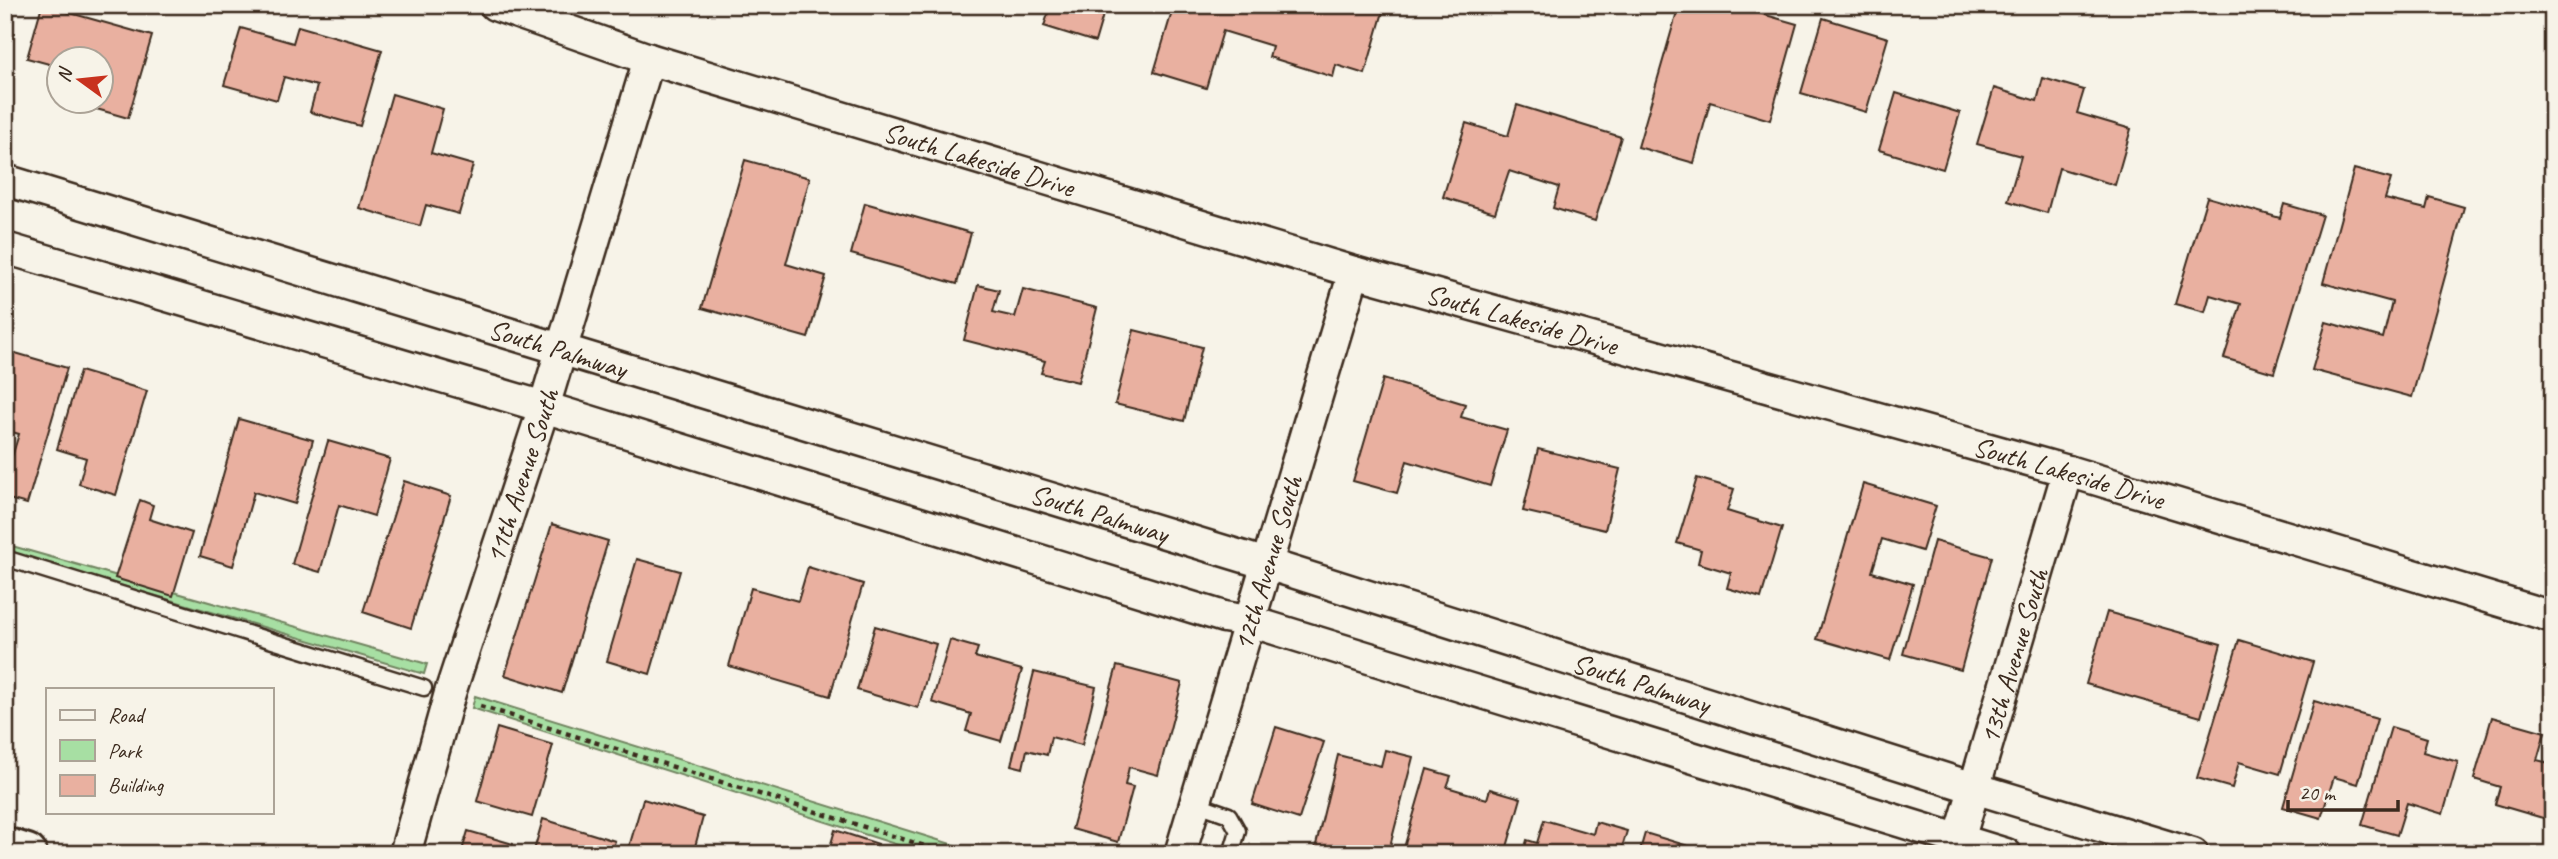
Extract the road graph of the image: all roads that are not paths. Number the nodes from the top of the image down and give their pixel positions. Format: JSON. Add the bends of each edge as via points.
{"nodes":[{"id":1,"x":495,"y":5,"type":"edge"},
{"id":2,"x":649,"y":60,"type":"junction"},
{"id":3,"x":5,"y":180,"type":"edge"},
{"id":4,"x":5,"y":248,"type":"edge"},
{"id":5,"x":1354,"y":272,"type":"junction"},
{"id":6,"x":561,"y":351,"type":"junction"},
{"id":7,"x":544,"y":407,"type":"junction"},
{"id":8,"x":2068,"y":471,"type":"junction"},
{"id":9,"x":5,"y":558,"type":"edge"},
{"id":10,"x":1266,"y":564,"type":"junction"},
{"id":11,"x":2553,"y":617,"type":"edge"},
{"id":12,"x":1249,"y":621,"type":"junction"},
{"id":13,"x":424,"y":688,"type":"dead end"},
{"id":14,"x":1974,"y":788,"type":"junction"},
{"id":15,"x":1195,"y":803,"type":"junction"},
{"id":16,"x":1959,"y":840,"type":"junction"},
{"id":17,"x":5,"y":847,"type":"edge"},
{"id":18,"x":27,"y":854,"type":"edge"},
{"id":19,"x":405,"y":854,"type":"edge"},
{"id":20,"x":1180,"y":854,"type":"edge"},
{"id":21,"x":1231,"y":854,"type":"edge"},
{"id":22,"x":2006,"y":854,"type":"edge"},
{"id":23,"x":2193,"y":854,"type":"edge"}],
"edges":[{"from":1,"to":2,"type":"street","name":"South Lakeside Drive"},
{"from":2,"to":5,"type":"street","name":"South Lakeside Drive"},
{"from":2,"to":6,"type":"street","name":"11th Avenue South"},
{"from":3,"to":6,"type":"street","name":"South Palmway"},
{"from":4,"to":7,"type":"street","name":"South Palmway"},
{"from":5,"to":8,"type":"street","name":"South Lakeside Drive"},
{"from":5,"to":10,"type":"street","name":"12th Avenue South"},
{"from":6,"to":7,"type":"street","name":"11th Avenue South"},
{"from":6,"to":10,"type":"street","name":"South Palmway"},
{"from":7,"to":12,"type":"street","name":"South Palmway"},
{"from":7,"to":19,"type":"street","name":"11th Avenue South","via":[[450,693]]},
{"from":8,"to":11,"type":"street","name":"South Lakeside Drive"},
{"from":8,"to":14,"type":"street","name":"13th Avenue South"},
{"from":9,"to":13,"type":"lane"},
{"from":10,"to":12,"type":"street","name":"12th Avenue South"},
{"from":10,"to":14,"type":"street","name":"South Palmway"},
{"from":12,"to":15,"type":"street","name":"12th Avenue South"},
{"from":12,"to":16,"type":"street","name":"South Palmway"},
{"from":14,"to":16,"type":"street","name":"13th Avenue South"},
{"from":14,"to":23,"type":"street","name":"South Palmway"},
{"from":15,"to":20,"type":"street","name":"12th Avenue South"},
{"from":15,"to":21,"type":"lane","via":[[1229,815],[1238,831]]},
{"from":16,"to":22,"type":"street","name":"South Palmway"},
{"from":17,"to":18,"type":"main road"}]}
